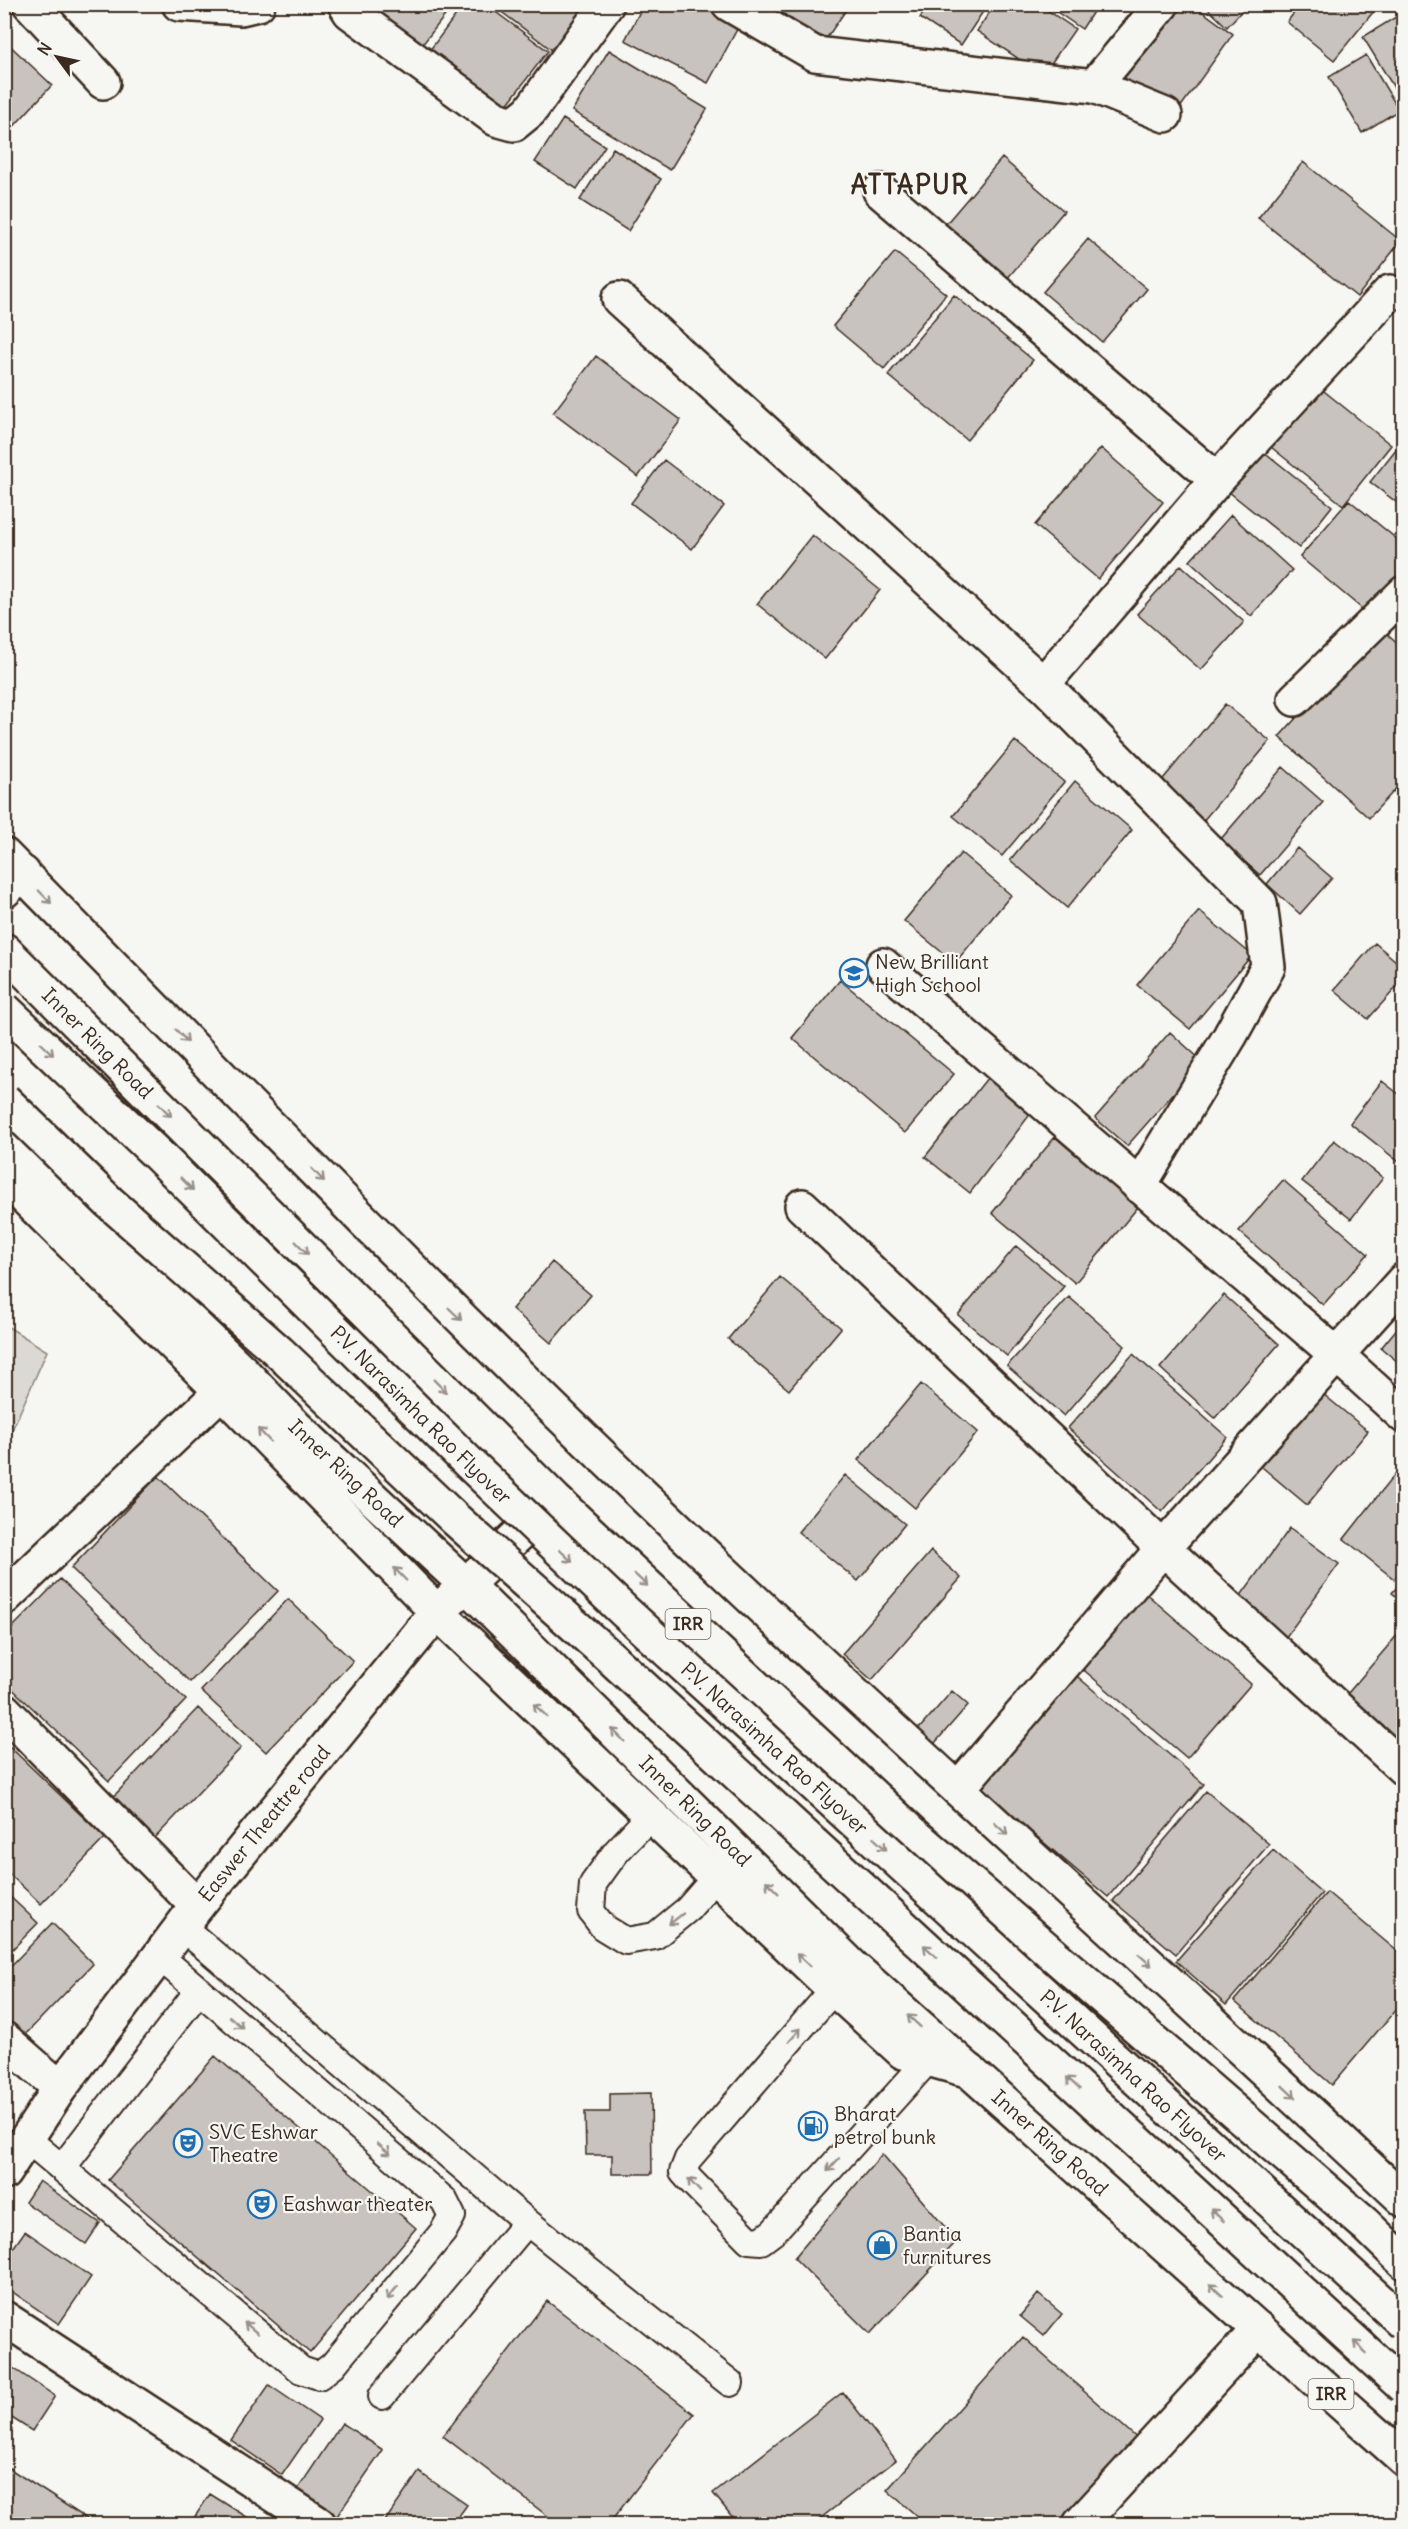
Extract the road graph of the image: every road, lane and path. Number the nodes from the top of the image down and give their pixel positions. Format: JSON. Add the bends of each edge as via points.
{"nodes":[{"id":1,"x":30,"y":4,"type":"edge"},
{"id":2,"x":258,"y":4,"type":"edge"},
{"id":3,"x":345,"y":4,"type":"edge"},
{"id":4,"x":607,"y":4,"type":"edge"},
{"id":5,"x":729,"y":4,"type":"edge"},
{"id":6,"x":1162,"y":4,"type":"edge"},
{"id":7,"x":198,"y":5,"type":"edge"},
{"id":8,"x":103,"y":82,"type":"dead end"},
{"id":9,"x":1094,"y":86,"type":"junction"},
{"id":10,"x":1165,"y":115,"type":"dead end"},
{"id":11,"x":880,"y":190,"type":"dead end"},
{"id":12,"x":1390,"y":292,"type":"dead end"},
{"id":13,"x":619,"y":299,"type":"dead end"},
{"id":14,"x":1218,"y":480,"type":"junction"},
{"id":15,"x":1404,"y":593,"type":"edge"},
{"id":16,"x":1043,"y":684,"type":"junction"},
{"id":17,"x":1295,"y":699,"type":"dead end"},
{"id":18,"x":11,"y":873,"type":"edge"},
{"id":19,"x":4,"y":950,"type":"edge"},
{"id":20,"x":883,"y":965,"type":"dead end"},
{"id":21,"x":4,"y":1008,"type":"edge"},
{"id":22,"x":4,"y":1100,"type":"edge"},
{"id":23,"x":4,"y":1142,"type":"edge"},
{"id":24,"x":4,"y":1177,"type":"edge"},
{"id":25,"x":1139,"y":1186,"type":"junction"},
{"id":26,"x":802,"y":1206,"type":"dead end"},
{"id":27,"x":1404,"y":1280,"type":"edge"},
{"id":28,"x":1337,"y":1355,"type":"junction"},
{"id":29,"x":232,"y":1382,"type":"junction"},
{"id":30,"x":1404,"y":1416,"type":"edge"},
{"id":31,"x":555,"y":1500,"type":"junction"},
{"id":32,"x":1163,"y":1548,"type":"junction"},
{"id":33,"x":465,"y":1584,"type":"junction"},
{"id":34,"x":4,"y":1598,"type":"edge"},
{"id":35,"x":437,"y":1612,"type":"junction"},
{"id":36,"x":4,"y":1710,"type":"edge"},
{"id":37,"x":1404,"y":1769,"type":"edge"},
{"id":38,"x":958,"y":1789,"type":"junction"},
{"id":39,"x":651,"y":1815,"type":"junction"},
{"id":40,"x":716,"y":1877,"type":"junction"},
{"id":41,"x":189,"y":1916,"type":"junction"},
{"id":42,"x":159,"y":1956,"type":"junction"},
{"id":43,"x":834,"y":1989,"type":"junction"},
{"id":44,"x":199,"y":1990,"type":"junction"},
{"id":45,"x":4,"y":2039,"type":"edge"},
{"id":46,"x":929,"y":2059,"type":"junction"},
{"id":47,"x":970,"y":2071,"type":"junction"},
{"id":48,"x":60,"y":2088,"type":"junction"},
{"id":49,"x":27,"y":2139,"type":"junction"},
{"id":50,"x":62,"y":2168,"type":"junction"},
{"id":51,"x":4,"y":2173,"type":"edge"},
{"id":52,"x":1404,"y":2200,"type":"edge"},
{"id":53,"x":527,"y":2222,"type":"junction"},
{"id":54,"x":1404,"y":2262,"type":"edge"},
{"id":55,"x":4,"y":2318,"type":"edge"},
{"id":56,"x":1404,"y":2323,"type":"edge"},
{"id":57,"x":1259,"y":2330,"type":"junction"},
{"id":58,"x":730,"y":2383,"type":"dead end"},
{"id":59,"x":1404,"y":2387,"type":"edge"},
{"id":60,"x":382,"y":2396,"type":"dead end"},
{"id":61,"x":1404,"y":2459,"type":"edge"},
{"id":62,"x":319,"y":2524,"type":"edge"},
{"id":63,"x":1080,"y":2524,"type":"edge"}],
"edges":[{"from":1,"to":8,"type":"main road"},
{"from":2,"to":7,"type":"main road","via":[[241,8]]},
{"from":3,"to":4,"type":"main road","via":[[350,12],[496,119],[514,124],[531,111]]},
{"from":5,"to":9,"type":"main road","via":[[815,54]]},
{"from":6,"to":9,"type":"main road"},
{"from":9,"to":10,"type":"main road"},
{"from":11,"to":14,"type":"main road"},
{"from":12,"to":14,"type":"main road"},
{"from":13,"to":16,"type":"main road"},
{"from":14,"to":16,"type":"main road"},
{"from":15,"to":17,"type":"main road"},
{"from":16,"to":25,"type":"main road","via":[[1260,903],[1268,967]]},
{"from":18,"to":38,"type":"main road","one_way":true,"via":[[444,1304]]},
{"from":19,"to":31,"type":"main road","name":"Inner Ring Road","number":"IRR","one_way":true},
{"from":20,"to":25,"type":"main road"},
{"from":21,"to":56,"type":"main road","name":"P.V. Narasimha Rao Flyover","one_way":true,"bridge":true,"via":[[624,1611]]},
{"from":59,"to":22,"type":"main road","one_way":true,"bridge":true,"via":[[455,1519],[279,1352],[109,1202]]},
{"from":23,"to":29,"type":"main road","name":"Inner Ring Road","number":"IRR"},
{"from":24,"to":29,"type":"main road"},
{"from":25,"to":28,"type":"main road"},
{"from":26,"to":32,"type":"main road"},
{"from":27,"to":28,"type":"main road"},
{"from":28,"to":30,"type":"main road"},
{"from":28,"to":32,"type":"main road"},
{"from":29,"to":33,"type":"main road","name":"Inner Ring Road","number":"IRR","via":[[296,1427]]},
{"from":29,"to":34,"type":"main road"},
{"from":35,"to":29,"type":"main road","one_way":true},
{"from":31,"to":33,"type":"main road","name":"Easwer Theattre road"},
{"from":31,"to":54,"type":"main road","name":"Inner Ring Road","number":"IRR","one_way":true,"via":[[917,1838]]},
{"from":32,"to":37,"type":"main road"},
{"from":32,"to":38,"type":"main road"},
{"from":33,"to":35,"type":"main road","name":"Easwer Theattre road"},
{"from":47,"to":33,"type":"main road","name":"Inner Ring Road","number":"IRR","one_way":true,"via":[[854,1968]]},
{"from":39,"to":35,"type":"main road","one_way":true},
{"from":35,"to":41,"type":"main road","name":"Easwer Theattre road"},
{"from":36,"to":41,"type":"main road"},
{"from":38,"to":52,"type":"main road","one_way":true},
{"from":39,"to":40,"type":"main road"},
{"from":40,"to":39,"type":"lane","one_way":true,"via":[[688,1909],[654,1936],[626,1941],[603,1927],[591,1911],[593,1884]]},
{"from":43,"to":40,"type":"main road","one_way":true},
{"from":41,"to":42,"type":"main road","name":"Easwer Theattre road"},
{"from":41,"to":53,"type":"lane"},
{"from":42,"to":44,"type":"lane"},
{"from":42,"to":48,"type":"main road","name":"Easwer Theattre road"},
{"from":43,"to":46,"type":"main road","via":[[903,2052]]},
{"from":46,"to":43,"type":"lane","one_way":true,"via":[[773,2232],[761,2241],[749,2240],[683,2172],[688,2159]]},
{"from":44,"to":50,"type":"lane"},
{"from":44,"to":50,"type":"lane","one_way":true,"via":[[444,2200],[452,2216],[442,2232],[333,2365],[319,2376],[301,2370]]},
{"from":45,"to":48,"type":"main road"},
{"from":46,"to":47,"type":"main road"},
{"from":57,"to":47,"type":"main road","name":"Inner Ring Road","number":"IRR","one_way":true},
{"from":48,"to":49,"type":"main road","name":"Easwer Theattre road"},
{"from":49,"to":50,"type":"lane"},
{"from":49,"to":51,"type":"main road","name":"Easwer Theattre road"},
{"from":53,"to":58,"type":"lane"},
{"from":53,"to":60,"type":"lane"},
{"from":55,"to":62,"type":"main road"},
{"from":57,"to":61,"type":"main road","name":"Inner Ring Road","number":"IRR"},
{"from":57,"to":63,"type":"main road"}]}
